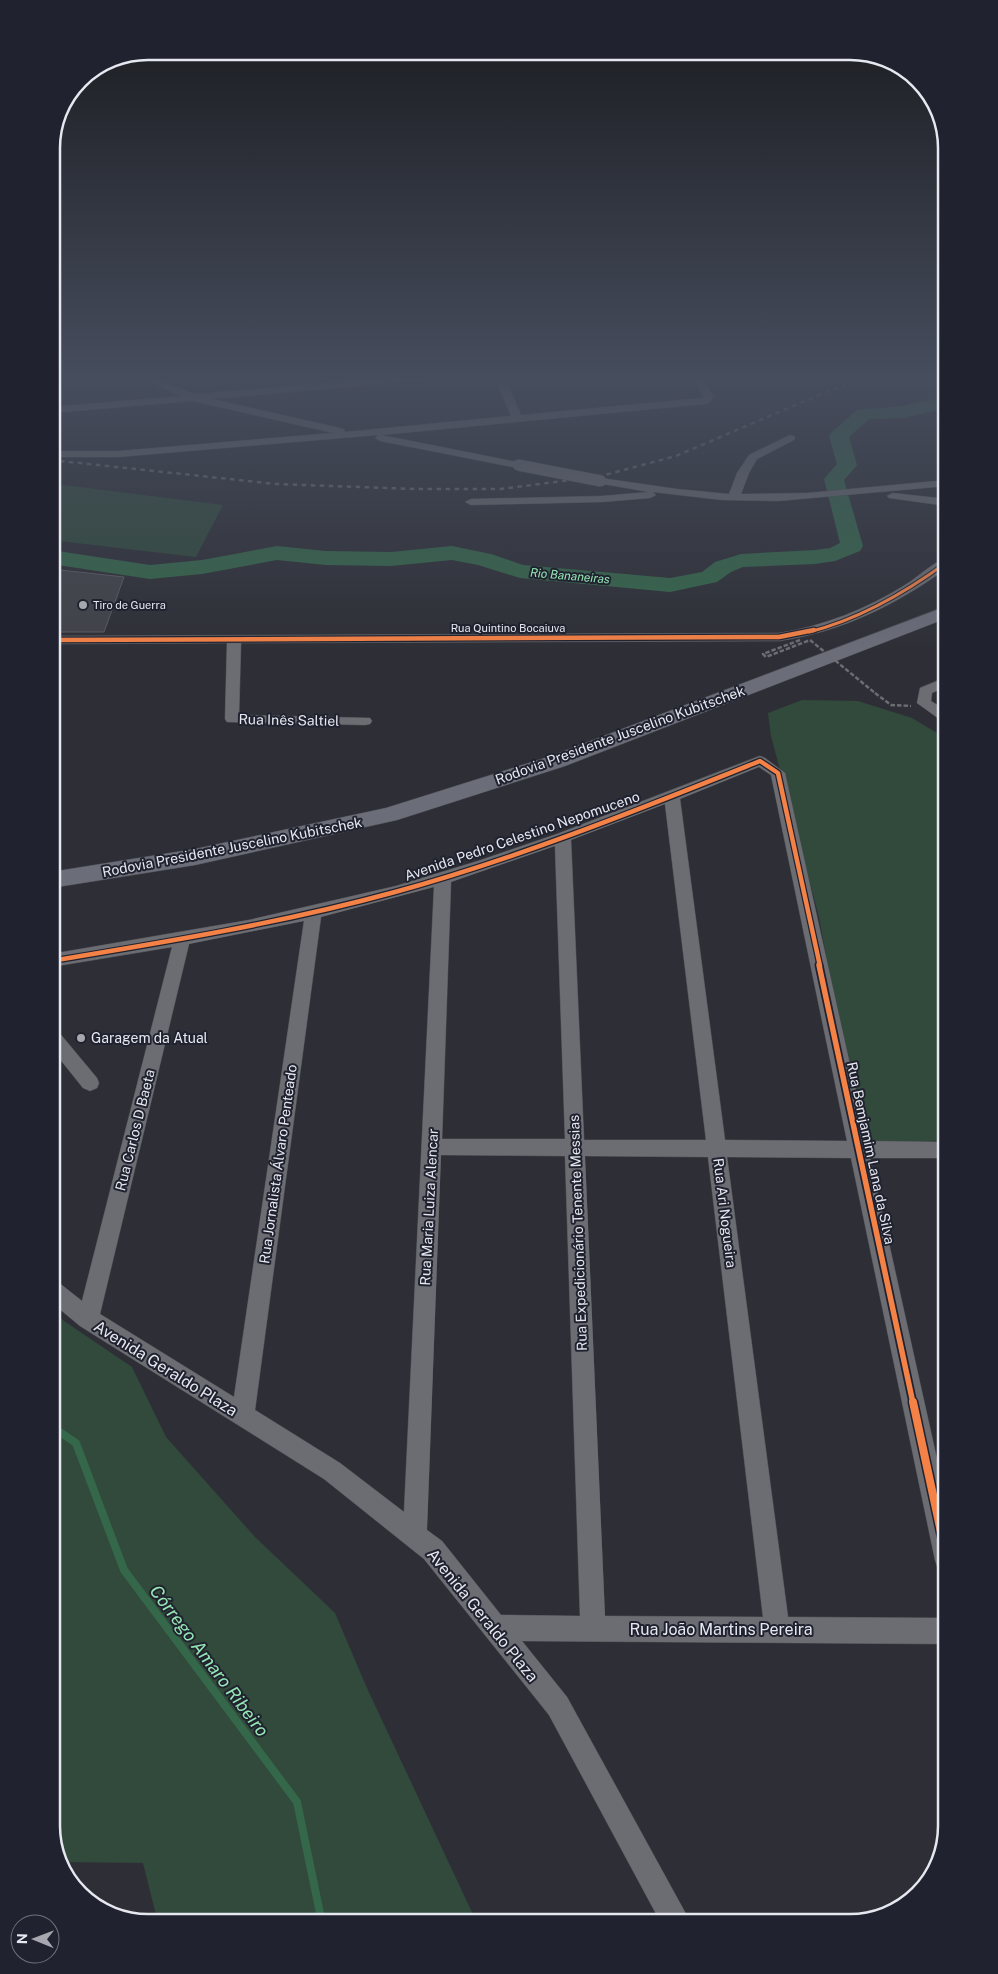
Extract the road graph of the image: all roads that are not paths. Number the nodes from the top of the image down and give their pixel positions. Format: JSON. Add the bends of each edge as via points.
{"nodes":[{"id":1,"x":529,"y":467,"type":"edge"},
{"id":2,"x":746,"y":467,"type":"edge"},
{"id":3,"x":938,"y":484,"type":"edge"},
{"id":4,"x":680,"y":493,"type":"junction"},
{"id":5,"x":850,"y":493,"type":"junction"},
{"id":6,"x":734,"y":497,"type":"junction"},
{"id":7,"x":938,"y":501,"type":"edge"},
{"id":8,"x":471,"y":502,"type":"dead end"},
{"id":9,"x":938,"y":568,"type":"edge"},
{"id":10,"x":938,"y":604,"type":"edge"},
{"id":11,"x":938,"y":614,"type":"edge"},
{"id":12,"x":234,"y":639,"type":"junction"},
{"id":13,"x":60,"y":640,"type":"edge"},
{"id":14,"x":938,"y":690,"type":"edge"},
{"id":15,"x":927,"y":701,"type":"junction"},
{"id":16,"x":938,"y":705,"type":"edge"},
{"id":17,"x":938,"y":710,"type":"edge"},
{"id":18,"x":366,"y":721,"type":"dead end"},
{"id":19,"x":760,"y":761,"type":"joint"},
{"id":20,"x":672,"y":796,"type":"junction"},
{"id":21,"x":563,"y":837,"type":"junction"},
{"id":22,"x":60,"y":866,"type":"edge"},
{"id":23,"x":443,"y":878,"type":"junction"},
{"id":24,"x":60,"y":879,"type":"edge"},
{"id":25,"x":313,"y":913,"type":"junction"},
{"id":26,"x":182,"y":940,"type":"junction"},
{"id":27,"x":60,"y":960,"type":"edge"},
{"id":28,"x":60,"y":1046,"type":"edge"},
{"id":29,"x":90,"y":1083,"type":"dead end"},
{"id":30,"x":432,"y":1147,"type":"junction"},
{"id":31,"x":574,"y":1148,"type":"junction"},
{"id":32,"x":716,"y":1149,"type":"junction"},
{"id":33,"x":859,"y":1150,"type":"junction"},
{"id":34,"x":938,"y":1150,"type":"edge"},
{"id":35,"x":60,"y":1297,"type":"edge"},
{"id":36,"x":88,"y":1320,"type":"junction"},
{"id":37,"x":243,"y":1416,"type":"junction"},
{"id":38,"x":938,"y":1518,"type":"edge"},
{"id":39,"x":415,"y":1536,"type":"junction"},
{"id":40,"x":496,"y":1628,"type":"junction"},
{"id":41,"x":593,"y":1629,"type":"junction"},
{"id":42,"x":777,"y":1630,"type":"junction"},
{"id":43,"x":938,"y":1631,"type":"edge"},
{"id":44,"x":672,"y":1914,"type":"edge"}],
"edges":[{"from":1,"to":4,"type":"street","bridge":true},
{"from":2,"to":6,"type":"street"},
{"from":3,"to":5,"type":"street"},
{"from":4,"to":6,"type":"street"},
{"from":4,"to":8,"type":"street","via":[[602,499]]},
{"from":5,"to":6,"type":"street"},
{"from":5,"to":7,"type":"street"},
{"from":9,"to":12,"type":"street","name":"Rua Quintino Bocaiuva","via":[[895,596],[845,620],[785,637]]},
{"from":10,"to":22,"type":"highway","name":"Rodovia Presidente Juscelino Kubitschek","via":[[652,714],[348,813],[216,844]]},
{"from":11,"to":24,"type":"highway","name":"Rodovia Presidente Juscelino Kubitschek","via":[[558,761],[389,815],[195,857]]},
{"from":12,"to":13,"type":"street","name":"Rua Quintino Bocaiuva"},
{"from":12,"to":18,"type":"street","name":"Rua Inês Saltiel","via":[[232,719]]},
{"from":14,"to":15,"type":"street"},
{"from":15,"to":16,"type":"street"},
{"from":15,"to":17,"type":"street"},
{"from":19,"to":20,"type":"street","name":"Avenida Pedro Celestino Nepomuceno"},
{"from":19,"to":33,"type":"street","name":"Rua Bemjamim Lana da Silva","via":[[778,773]]},
{"from":20,"to":21,"type":"street","name":"Avenida Pedro Celestino Nepomuceno"},
{"from":20,"to":32,"type":"street","name":"Rua Ari Nogueira"},
{"from":21,"to":23,"type":"street","name":"Avenida Pedro Celestino Nepomuceno"},
{"from":21,"to":31,"type":"street","name":"Rua Expedicionário Tenente Messias"},
{"from":23,"to":25,"type":"street","name":"Avenida Pedro Celestino Nepomuceno"},
{"from":23,"to":30,"type":"street","name":"Rua Maria Luiza Alencar"},
{"from":25,"to":26,"type":"street","name":"Avenida Pedro Celestino Nepomuceno"},
{"from":25,"to":37,"type":"street","name":"Rua Jornalista Álvaro Penteado"},
{"from":26,"to":27,"type":"street","name":"Avenida Pedro Celestino Nepomuceno"},
{"from":26,"to":36,"type":"street","name":"Rua Carlos D Baeta"},
{"from":28,"to":29,"type":"street"},
{"from":30,"to":31,"type":"street"},
{"from":30,"to":39,"type":"street","name":"Rua Maria Luiza Alencar"},
{"from":31,"to":32,"type":"street"},
{"from":31,"to":41,"type":"street","name":"Rua Expedicionário Tenente Messias"},
{"from":32,"to":33,"type":"street"},
{"from":32,"to":42,"type":"street","name":"Rua Ari Nogueira"},
{"from":33,"to":34,"type":"street"},
{"from":33,"to":38,"type":"street","name":"Rua Bemjamim Lana da Silva"},
{"from":35,"to":36,"type":"street","name":"Avenida Geraldo Plaza"},
{"from":36,"to":37,"type":"street","name":"Avenida Geraldo Plaza"},
{"from":37,"to":39,"type":"street","name":"Avenida Geraldo Plaza","via":[[332,1471]]},
{"from":39,"to":40,"type":"street","name":"Avenida Geraldo Plaza","via":[[433,1550]]},
{"from":40,"to":41,"type":"street","name":"Rua João Martins Pereira"},
{"from":40,"to":44,"type":"street","name":"Avenida Geraldo Plaza","via":[[558,1706]]},
{"from":41,"to":42,"type":"street","name":"Rua João Martins Pereira"},
{"from":42,"to":43,"type":"street","name":"Rua João Martins Pereira"}]}
